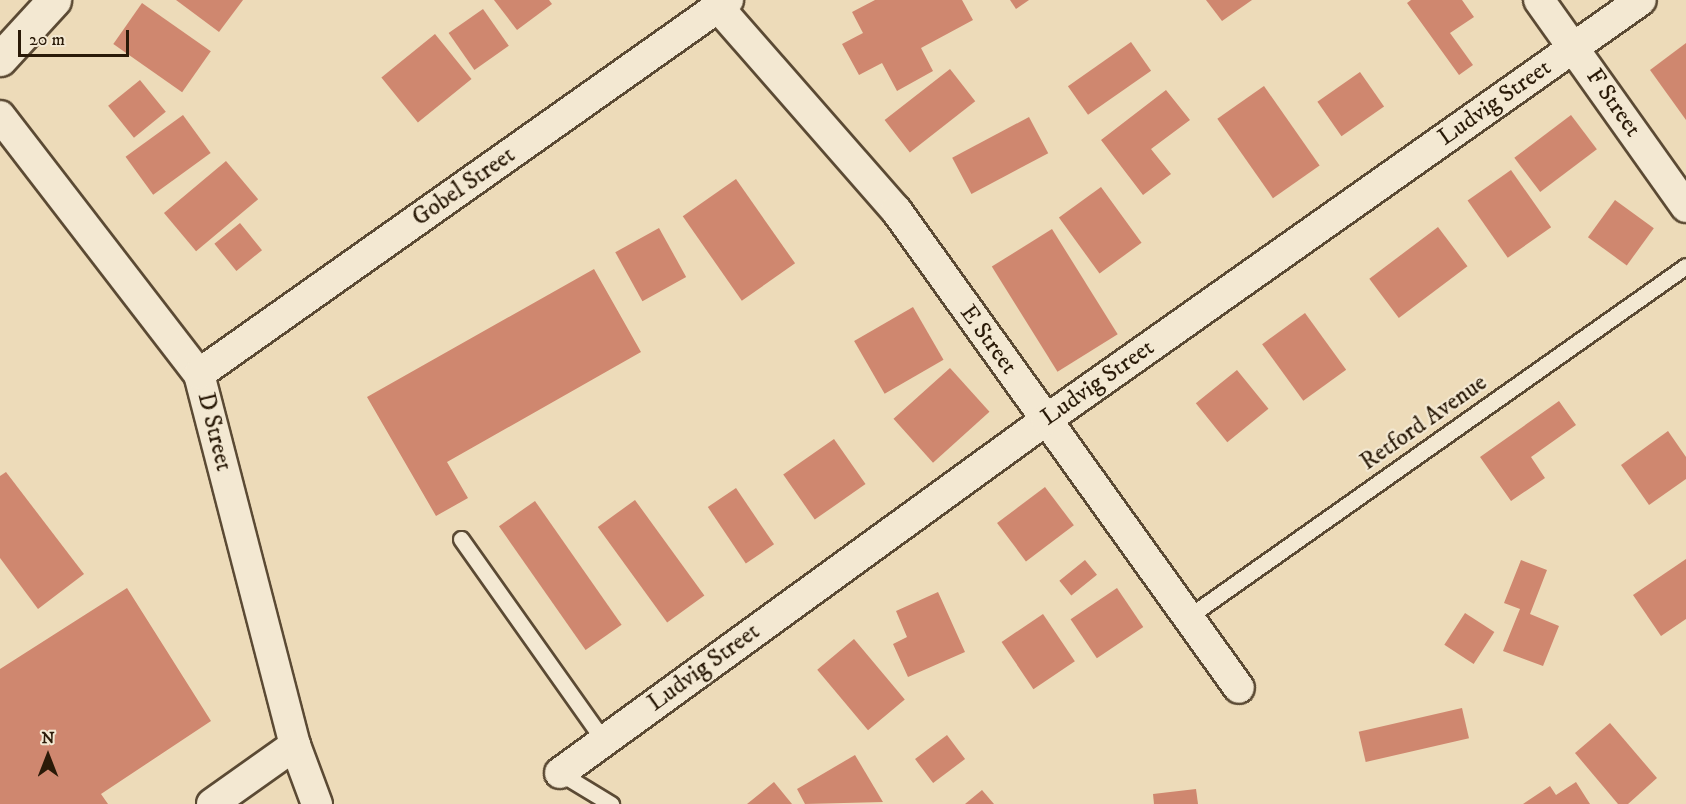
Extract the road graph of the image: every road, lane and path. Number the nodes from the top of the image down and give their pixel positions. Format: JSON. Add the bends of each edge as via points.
{"nodes":[{"id":1,"x":54,"y":0,"type":"edge"},
{"id":2,"x":1539,"y":0,"type":"edge"},
{"id":3,"x":1641,"y":0,"type":"edge"},
{"id":4,"x":723,"y":4,"type":"edge"},
{"id":5,"x":1574,"y":47,"type":"junction"},
{"id":6,"x":0,"y":59,"type":"edge"},
{"id":7,"x":0,"y":116,"type":"edge"},
{"id":8,"x":1686,"y":207,"type":"edge"},
{"id":9,"x":1686,"y":266,"type":"edge"},
{"id":10,"x":199,"y":374,"type":"junction"},
{"id":11,"x":1046,"y":420,"type":"junction"},
{"id":12,"x":461,"y":539,"type":"dead end"},
{"id":13,"x":1188,"y":617,"type":"junction"},
{"id":14,"x":1239,"y":688,"type":"dead end"},
{"id":15,"x":604,"y":741,"type":"junction"},
{"id":16,"x":295,"y":745,"type":"junction"},
{"id":17,"x":560,"y":773,"type":"joint"},
{"id":18,"x":212,"y":804,"type":"edge"},
{"id":19,"x":317,"y":804,"type":"edge"},
{"id":20,"x":611,"y":804,"type":"edge"}],
"edges":[{"from":1,"to":6,"type":"street"},
{"from":2,"to":5,"type":"street","name":"F Street"},
{"from":3,"to":5,"type":"street","name":"Ludvig Street"},
{"from":4,"to":10,"type":"street","name":"Gobel Street"},
{"from":4,"to":11,"type":"street","name":"E Street","via":[[896,210]]},
{"from":5,"to":8,"type":"street","name":"F Street"},
{"from":5,"to":11,"type":"street","name":"Ludvig Street"},
{"from":7,"to":10,"type":"street","name":"D Street"},
{"from":9,"to":13,"type":"lane","name":"Retford Avenue"},
{"from":10,"to":16,"type":"street","name":"D Street"},
{"from":11,"to":13,"type":"street","name":"E Street"},
{"from":11,"to":15,"type":"street","name":"Ludvig Street"},
{"from":12,"to":15,"type":"lane"},
{"from":13,"to":14,"type":"street","name":"E Street"},
{"from":15,"to":17,"type":"street","name":"Ludvig Street"},
{"from":16,"to":18,"type":"street"},
{"from":16,"to":19,"type":"street","name":"D Street"},
{"from":17,"to":20,"type":"lane"}]}
